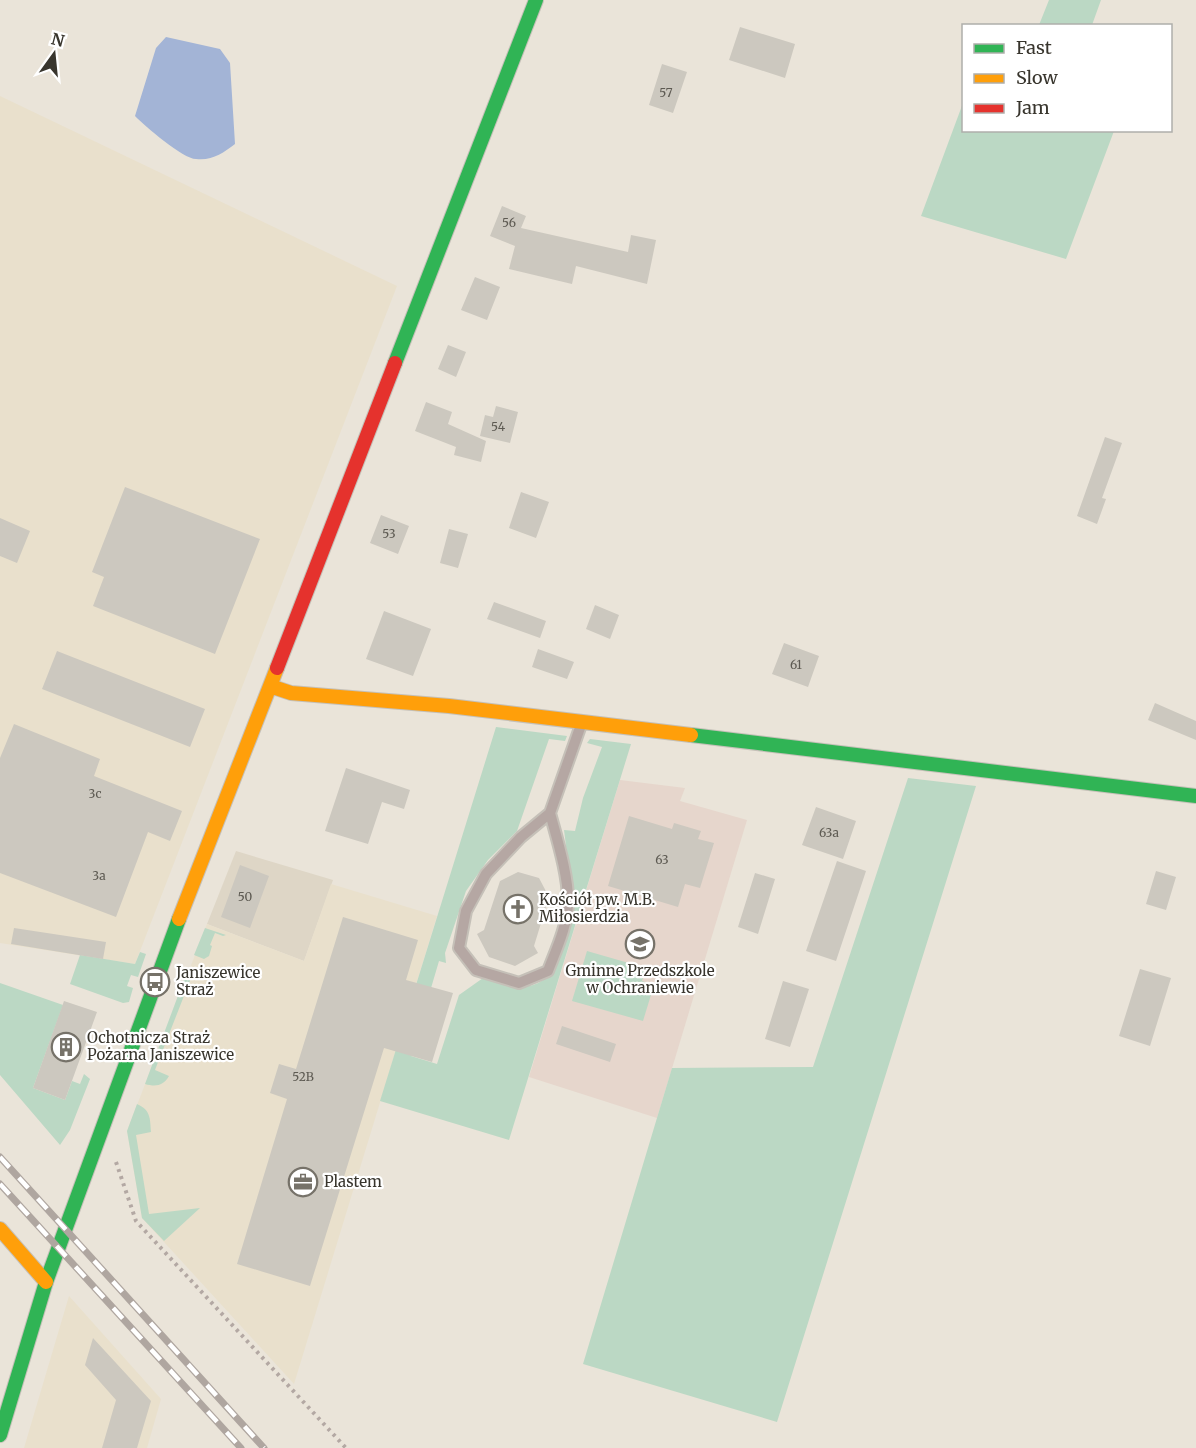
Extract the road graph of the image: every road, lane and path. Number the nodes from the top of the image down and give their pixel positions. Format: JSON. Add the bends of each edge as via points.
{"nodes":[{"id":1,"x":536,"y":0,"type":"edge"},
{"id":2,"x":270,"y":686,"type":"junction"},
{"id":3,"x":582,"y":722,"type":"junction"},
{"id":4,"x":1196,"y":796,"type":"edge"},
{"id":5,"x":550,"y":813,"type":"junction"},
{"id":6,"x":96,"y":1144,"type":"junction"},
{"id":7,"x":0,"y":1229,"type":"edge"},
{"id":8,"x":46,"y":1282,"type":"junction"},
{"id":9,"x":0,"y":1435,"type":"edge"},
{"id":10,"x":346,"y":1448,"type":"edge"}],
"edges":[{"from":1,"to":2,"type":"street"},
{"from":2,"to":3,"type":"street","via":[[291,693]]},
{"from":2,"to":6,"type":"street"},
{"from":3,"to":4,"type":"street"},
{"from":3,"to":5,"type":"lane"},
{"from":5,"to":5,"type":"lane","via":[[568,904],[548,971],[519,983],[476,970],[459,948],[466,911],[486,874]]},
{"from":6,"to":8,"type":"street"},
{"from":6,"to":10,"type":"path","via":[[112,1152],[136,1221]]},
{"from":7,"to":8,"type":"street"},
{"from":8,"to":9,"type":"street"}]}
